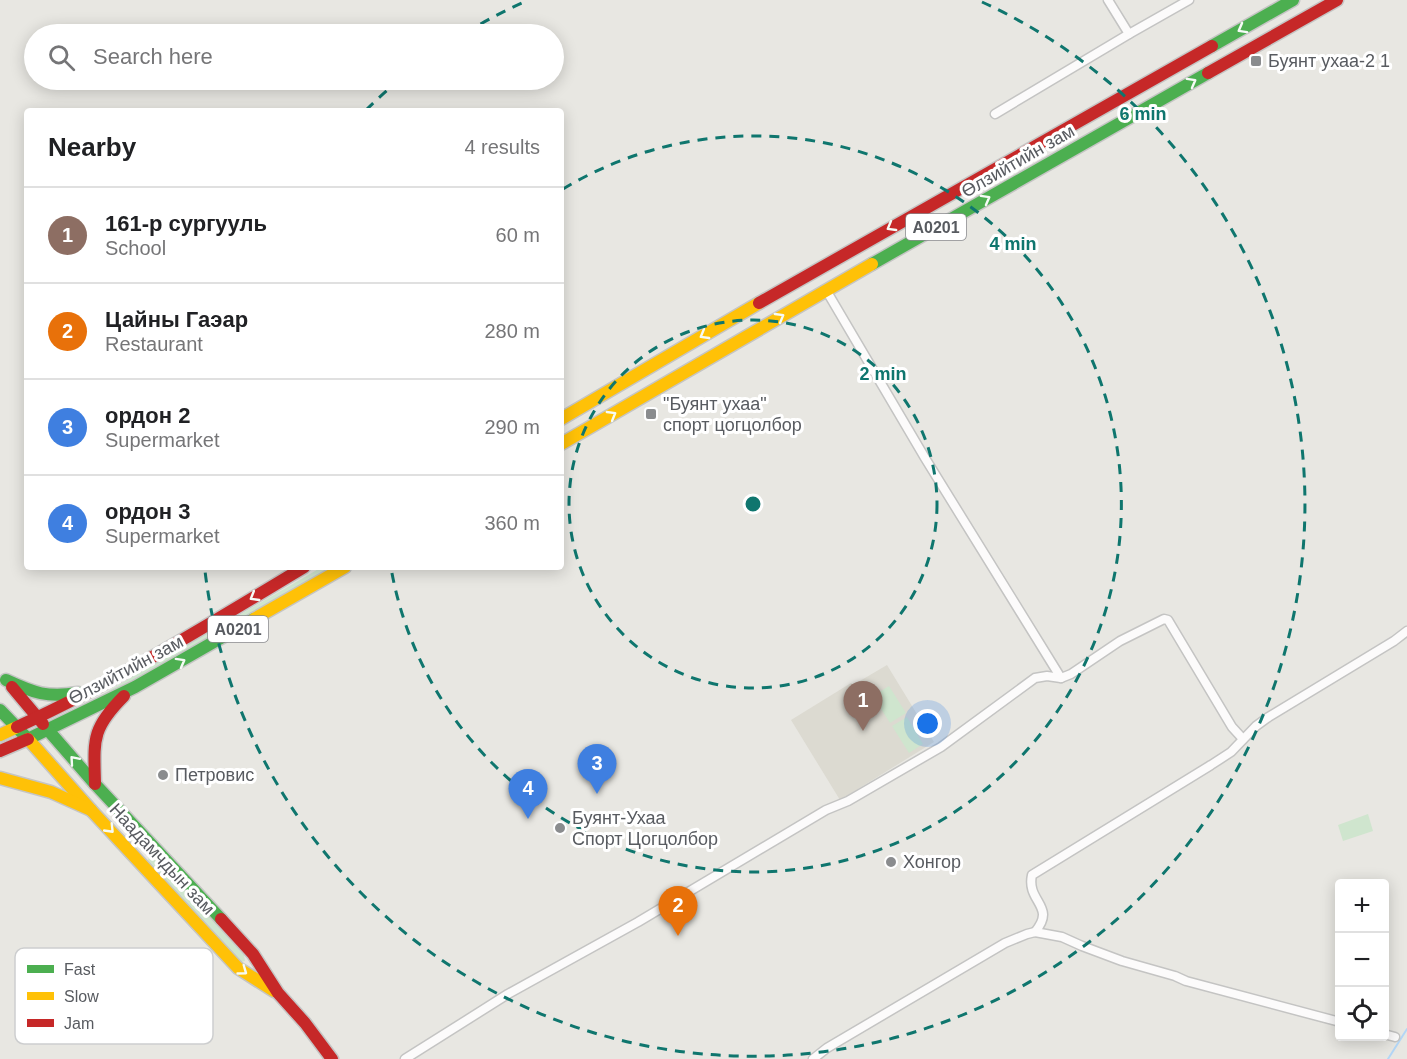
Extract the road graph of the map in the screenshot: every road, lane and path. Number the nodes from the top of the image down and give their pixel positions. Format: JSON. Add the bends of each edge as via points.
{"nodes":[{"id":1,"x":1108,"y":0,"type":"edge"},
{"id":2,"x":1189,"y":0,"type":"edge"},
{"id":3,"x":1293,"y":0,"type":"edge"},
{"id":4,"x":1337,"y":0,"type":"edge"},
{"id":5,"x":1128,"y":33,"type":"junction"},
{"id":6,"x":995,"y":114,"type":"dead end"},
{"id":7,"x":944,"y":197,"type":"junction"},
{"id":8,"x":955,"y":217,"type":"junction"},
{"id":9,"x":826,"y":290,"type":"junction"},
{"id":10,"x":564,"y":416,"type":"edge"},
{"id":11,"x":564,"y":442,"type":"edge"},
{"id":12,"x":299,"y":570,"type":"edge"},
{"id":13,"x":340,"y":570,"type":"edge"},
{"id":14,"x":1407,"y":631,"type":"edge"},
{"id":15,"x":3,"y":676,"type":"edge"},
{"id":16,"x":1062,"y":678,"type":"junction"},
{"id":17,"x":92,"y":690,"type":"junction"},
{"id":18,"x":130,"y":690,"type":"junction"},
{"id":19,"x":0,"y":710,"type":"edge"},
{"id":20,"x":38,"y":718,"type":"junction"},
{"id":21,"x":17,"y":727,"type":"junction"},
{"id":22,"x":48,"y":730,"type":"junction"},
{"id":23,"x":0,"y":735,"type":"edge"},
{"id":24,"x":28,"y":739,"type":"junction"},
{"id":25,"x":1242,"y":739,"type":"junction"},
{"id":26,"x":0,"y":751,"type":"edge"},
{"id":27,"x":0,"y":778,"type":"edge"},
{"id":28,"x":95,"y":784,"type":"junction"},
{"id":29,"x":91,"y":810,"type":"junction"},
{"id":30,"x":149,"y":841,"type":"junction"},
{"id":31,"x":159,"y":851,"type":"junction"},
{"id":32,"x":139,"y":860,"type":"junction"},
{"id":33,"x":1035,"y":932,"type":"junction"},
{"id":34,"x":278,"y":993,"type":"junction"},
{"id":35,"x":1335,"y":1021,"type":"edge"},
{"id":36,"x":1389,"y":1035,"type":"edge"},
{"id":37,"x":1395,"y":1037,"type":"dead end"},
{"id":38,"x":332,"y":1059,"type":"edge"},
{"id":39,"x":405,"y":1059,"type":"edge"},
{"id":40,"x":813,"y":1059,"type":"edge"}],
"edges":[{"from":1,"to":5,"type":"street"},
{"from":2,"to":5,"type":"street"},
{"from":3,"to":7,"type":"main road","name":"Өлзийтийн зам","number":"A0201","one_way":true},
{"from":8,"to":4,"type":"main road","name":"Өлзийтийн зам","number":"A0201","one_way":true},
{"from":5,"to":6,"type":"street"},
{"from":7,"to":8,"type":"main road"},
{"from":7,"to":10,"type":"main road","name":"Өлзийтийн зам","number":"A0201","one_way":true},
{"from":8,"to":9,"type":"main road","name":"Өлзийтийн зам","number":"A0201"},
{"from":11,"to":9,"type":"main road","name":"Өлзийтийн зам","number":"A0201","one_way":true},
{"from":9,"to":16,"type":"street"},
{"from":12,"to":17,"type":"main road","name":"Өлзийтийн зам","number":"A0201","one_way":true},
{"from":18,"to":13,"type":"main road","name":"Өлзийтийн зам","number":"A0201","one_way":true},
{"from":14,"to":25,"type":"street","via":[[1267,718]]},
{"from":15,"to":17,"type":"main road","via":[[29,692],[45,696]]},
{"from":15,"to":20,"type":"main road"},
{"from":16,"to":25,"type":"street","via":[[1120,641],[1168,620]]},
{"from":16,"to":39,"type":"street","via":[[1035,678],[941,747],[508,994]]},
{"from":17,"to":20,"type":"main road","name":"Өлзийтийн зам","number":"A0201"},
{"from":18,"to":22,"type":"main road","name":"Өлзийтийн зам","number":"A0201"},
{"from":18,"to":28,"type":"main road","via":[[97,733]]},
{"from":19,"to":21,"type":"main road","name":"Наадамчдын зам"},
{"from":20,"to":21,"type":"main road","name":"Өлзийтийн зам"},
{"from":20,"to":22,"type":"main road","name":"Наадамчдын зам"},
{"from":21,"to":23,"type":"main road","name":"Өлзийтийн зам"},
{"from":21,"to":24,"type":"main road","name":"Наадамчдын зам"},
{"from":22,"to":24,"type":"main road","name":"Өлзийтийн зам"},
{"from":28,"to":22,"type":"main road","name":"Наадамчдын зам","one_way":true},
{"from":24,"to":26,"type":"main road","name":"Өлзийтийн зам"},
{"from":24,"to":29,"type":"main road","name":"Наадамчдын зам"},
{"from":25,"to":33,"type":"street","via":[[1211,765],[1032,875],[1032,891],[1043,911],[1043,922]]},
{"from":27,"to":29,"type":"main road","via":[[51,792]]},
{"from":28,"to":30,"type":"main road","name":"Наадамчдын зам"},
{"from":29,"to":32,"type":"main road","name":"Наадамчдын зам","one_way":true},
{"from":30,"to":31,"type":"main road","name":"Наадамчдын зам"},
{"from":30,"to":32,"type":"main road"},
{"from":31,"to":32,"type":"main road"},
{"from":31,"to":34,"type":"main road","name":"Наадамчдын зам","via":[[253,954]]},
{"from":32,"to":34,"type":"main road","name":"Наадамчдын зам","one_way":true,"via":[[238,968]]},
{"from":33,"to":35,"type":"street","via":[[1062,937],[1186,981]]},
{"from":33,"to":40,"type":"street","via":[[1005,943]]},
{"from":34,"to":38,"type":"main road","name":"Наадамчдын зам"},
{"from":36,"to":37,"type":"street"}]}
